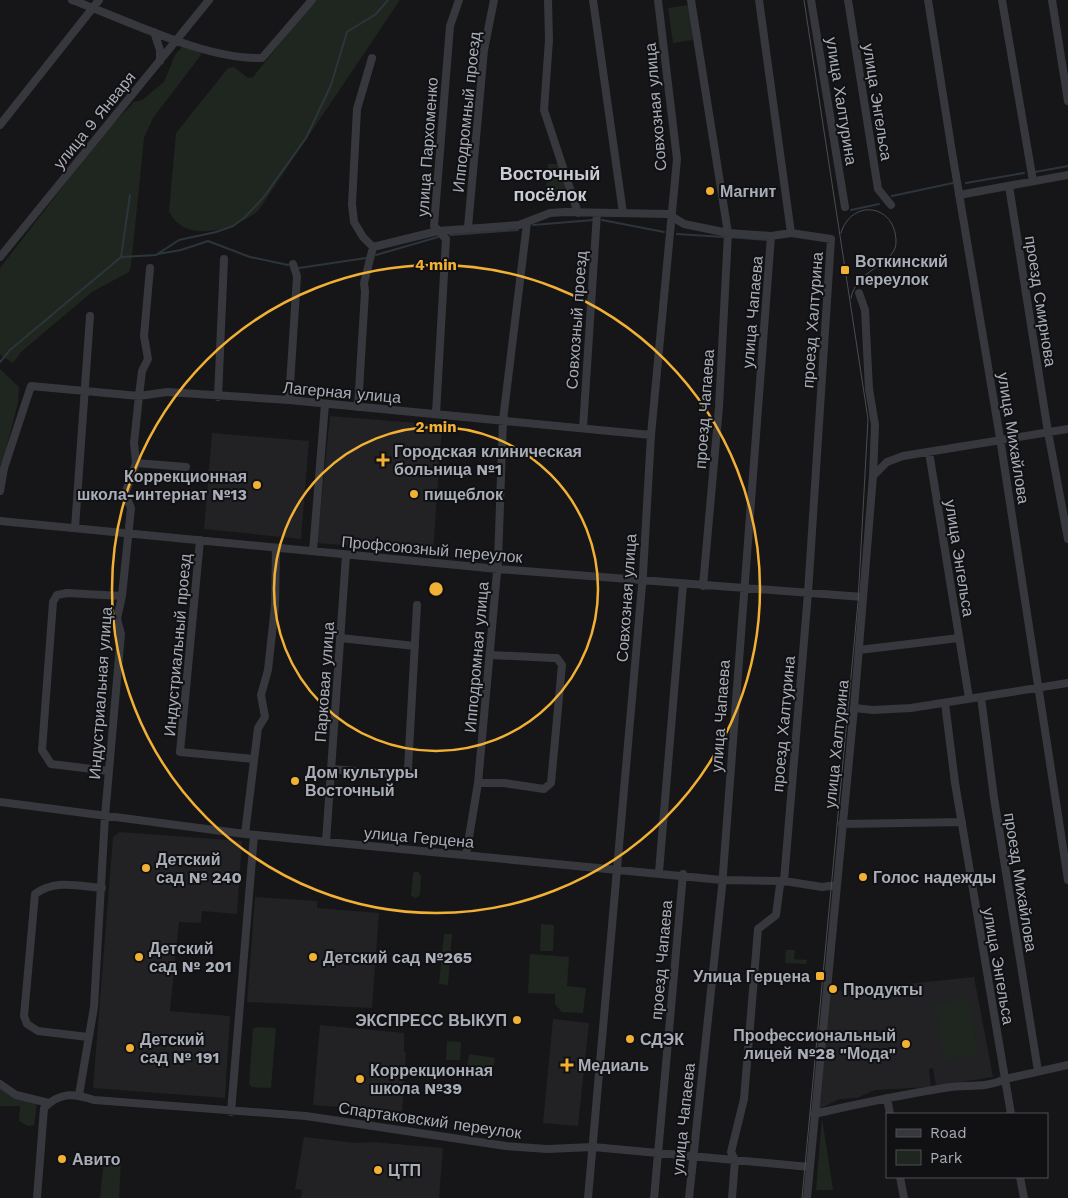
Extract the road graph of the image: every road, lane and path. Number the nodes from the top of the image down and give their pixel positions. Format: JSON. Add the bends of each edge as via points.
{"nodes":[{"id":1,"x":72,"y":0,"type":"edge"},
{"id":2,"x":99,"y":0,"type":"edge"},
{"id":3,"x":209,"y":0,"type":"edge"},
{"id":4,"x":312,"y":0,"type":"edge"},
{"id":5,"x":459,"y":0,"type":"edge"},
{"id":6,"x":494,"y":0,"type":"edge"},
{"id":7,"x":548,"y":0,"type":"edge"},
{"id":8,"x":593,"y":0,"type":"edge"},
{"id":9,"x":658,"y":0,"type":"edge"},
{"id":10,"x":691,"y":0,"type":"edge"},
{"id":11,"x":759,"y":0,"type":"edge"},
{"id":12,"x":811,"y":0,"type":"edge"},
{"id":13,"x":848,"y":0,"type":"edge"},
{"id":14,"x":928,"y":0,"type":"edge"},
{"id":15,"x":1002,"y":0,"type":"edge"},
{"id":16,"x":1052,"y":0,"type":"edge"},
{"id":17,"x":93,"y":8,"type":"junction"},
{"id":18,"x":154,"y":32,"type":"junction"},
{"id":19,"x":177,"y":40,"type":"junction"},
{"id":20,"x":372,"y":58,"type":"dead end"},
{"id":21,"x":160,"y":62,"type":"junction"},
{"id":22,"x":1068,"y":101,"type":"edge"},
{"id":23,"x":0,"y":125,"type":"edge"},
{"id":24,"x":1068,"y":175,"type":"edge"},
{"id":25,"x":1033,"y":181,"type":"junction"},
{"id":26,"x":1009,"y":186,"type":"junction"},
{"id":27,"x":959,"y":194,"type":"junction"},
{"id":28,"x":891,"y":205,"type":"dead end"},
{"id":29,"x":845,"y":207,"type":"dead end"},
{"id":30,"x":578,"y":213,"type":"junction"},
{"id":31,"x":597,"y":213,"type":"junction"},
{"id":32,"x":623,"y":213,"type":"junction"},
{"id":33,"x":673,"y":215,"type":"junction"},
{"id":34,"x":527,"y":222,"type":"junction"},
{"id":35,"x":468,"y":227,"type":"junction"},
{"id":36,"x":438,"y":231,"type":"junction"},
{"id":37,"x":791,"y":233,"type":"junction"},
{"id":38,"x":728,"y":234,"type":"junction"},
{"id":39,"x":772,"y":236,"type":"junction"},
{"id":40,"x":373,"y":247,"type":"junction"},
{"id":41,"x":0,"y":257,"type":"edge"},
{"id":42,"x":224,"y":258,"type":"dead end"},
{"id":43,"x":293,"y":264,"type":"dead end"},
{"id":44,"x":150,"y":268,"type":"dead end"},
{"id":45,"x":859,"y":293,"type":"dead end"},
{"id":46,"x":90,"y":316,"type":"dead end"},
{"id":47,"x":84,"y":391,"type":"junction"},
{"id":48,"x":139,"y":396,"type":"junction"},
{"id":49,"x":218,"y":397,"type":"junction"},
{"id":50,"x":289,"y":400,"type":"junction"},
{"id":51,"x":325,"y":404,"type":"junction"},
{"id":52,"x":358,"y":407,"type":"junction"},
{"id":53,"x":436,"y":414,"type":"junction"},
{"id":54,"x":503,"y":420,"type":"junction"},
{"id":55,"x":584,"y":428,"type":"junction"},
{"id":56,"x":1068,"y":429,"type":"edge"},
{"id":57,"x":1048,"y":432,"type":"junction"},
{"id":58,"x":651,"y":435,"type":"junction"},
{"id":59,"x":1000,"y":438,"type":"junction"},
{"id":60,"x":929,"y":452,"type":"junction"},
{"id":61,"x":136,"y":463,"type":"junction"},
{"id":62,"x":186,"y":467,"type":"dead end"},
{"id":63,"x":873,"y":476,"type":"junction"},
{"id":64,"x":0,"y":491,"type":"edge"},
{"id":65,"x":0,"y":521,"type":"edge"},
{"id":66,"x":75,"y":528,"type":"junction"},
{"id":67,"x":130,"y":534,"type":"junction"},
{"id":68,"x":1068,"y":539,"type":"edge"},
{"id":69,"x":200,"y":540,"type":"junction"},
{"id":70,"x":276,"y":548,"type":"junction"},
{"id":71,"x":313,"y":551,"type":"junction"},
{"id":72,"x":346,"y":555,"type":"junction"},
{"id":73,"x":498,"y":569,"type":"junction"},
{"id":74,"x":642,"y":582,"type":"junction"},
{"id":75,"x":683,"y":585,"type":"junction"},
{"id":76,"x":702,"y":586,"type":"junction"},
{"id":77,"x":743,"y":588,"type":"junction"},
{"id":78,"x":808,"y":593,"type":"junction"},
{"id":79,"x":122,"y":596,"type":"junction"},
{"id":80,"x":862,"y":597,"type":"junction"},
{"id":81,"x":417,"y":605,"type":"dead end"},
{"id":82,"x":340,"y":638,"type":"junction"},
{"id":83,"x":959,"y":638,"type":"junction"},
{"id":84,"x":415,"y":646,"type":"junction"},
{"id":85,"x":859,"y":650,"type":"junction"},
{"id":86,"x":490,"y":655,"type":"junction"},
{"id":87,"x":1068,"y":683,"type":"edge"},
{"id":88,"x":1040,"y":688,"type":"junction"},
{"id":89,"x":981,"y":697,"type":"junction"},
{"id":90,"x":969,"y":698,"type":"junction"},
{"id":91,"x":945,"y":703,"type":"junction"},
{"id":92,"x":854,"y":708,"type":"junction"},
{"id":93,"x":254,"y":758,"type":"junction"},
{"id":94,"x":331,"y":769,"type":"junction"},
{"id":95,"x":109,"y":771,"type":"junction"},
{"id":96,"x":478,"y":783,"type":"junction"},
{"id":97,"x":0,"y":802,"type":"edge"},
{"id":98,"x":15,"y":804,"type":"junction"},
{"id":99,"x":0,"y":809,"type":"edge"},
{"id":100,"x":104,"y":816,"type":"junction"},
{"id":101,"x":962,"y":822,"type":"junction"},
{"id":102,"x":842,"y":824,"type":"junction"},
{"id":103,"x":245,"y":834,"type":"junction"},
{"id":104,"x":254,"y":835,"type":"junction"},
{"id":105,"x":326,"y":842,"type":"junction"},
{"id":106,"x":466,"y":855,"type":"junction"},
{"id":107,"x":615,"y":869,"type":"junction"},
{"id":108,"x":659,"y":872,"type":"junction"},
{"id":109,"x":683,"y":874,"type":"junction"},
{"id":110,"x":722,"y":880,"type":"junction"},
{"id":111,"x":1068,"y":880,"type":"edge"},
{"id":112,"x":784,"y":882,"type":"junction"},
{"id":113,"x":836,"y":885,"type":"junction"},
{"id":114,"x":102,"y":888,"type":"junction"},
{"id":115,"x":88,"y":1037,"type":"junction"},
{"id":116,"x":1068,"y":1065,"type":"edge"},
{"id":117,"x":1038,"y":1071,"type":"junction"},
{"id":118,"x":1005,"y":1079,"type":"junction"},
{"id":119,"x":0,"y":1084,"type":"edge"},
{"id":120,"x":80,"y":1095,"type":"junction"},
{"id":121,"x":887,"y":1098,"type":"junction"},
{"id":122,"x":49,"y":1103,"type":"junction"},
{"id":123,"x":231,"y":1112,"type":"junction"},
{"id":124,"x":890,"y":1113,"type":"edge"},
{"id":125,"x":1010,"y":1113,"type":"edge"},
{"id":126,"x":814,"y":1114,"type":"junction"},
{"id":127,"x":593,"y":1147,"type":"junction"},
{"id":128,"x":656,"y":1153,"type":"junction"},
{"id":129,"x":693,"y":1156,"type":"junction"},
{"id":130,"x":735,"y":1160,"type":"junction"},
{"id":131,"x":810,"y":1167,"type":"junction"},
{"id":132,"x":900,"y":1178,"type":"edge"},
{"id":133,"x":1020,"y":1178,"type":"edge"},
{"id":134,"x":37,"y":1198,"type":"edge"},
{"id":135,"x":588,"y":1198,"type":"edge"},
{"id":136,"x":654,"y":1198,"type":"edge"},
{"id":137,"x":689,"y":1198,"type":"edge"},
{"id":138,"x":732,"y":1198,"type":"edge"},
{"id":139,"x":807,"y":1198,"type":"edge"},
{"id":140,"x":904,"y":1198,"type":"edge"},
{"id":141,"x":1024,"y":1198,"type":"edge"}],
"edges":[{"from":1,"to":17,"type":"street"},
{"from":2,"to":17,"type":"street"},
{"from":3,"to":19,"type":"street","name":"улица 9 Января"},
{"from":4,"to":19,"type":"street","via":[[262,58],[242,59]]},
{"from":5,"to":36,"type":"street","name":"улица Пархоменко","via":[[450,26],[434,226]]},
{"from":6,"to":35,"type":"street","name":"Ипподромный проезд","via":[[484,50]]},
{"from":7,"to":30,"type":"street","via":[[544,110]]},
{"from":8,"to":32,"type":"street"},
{"from":9,"to":33,"type":"street","name":"Совхозная улица","via":[[677,159]]},
{"from":10,"to":38,"type":"street"},
{"from":11,"to":37,"type":"street"},
{"from":12,"to":29,"type":"street","name":"улица Халтурина"},
{"from":13,"to":28,"type":"street","name":"улица Энгельса","via":[[878,189]]},
{"from":14,"to":27,"type":"street","name":"улица Михайлова"},
{"from":15,"to":25,"type":"street"},
{"from":16,"to":22,"type":"street"},
{"from":17,"to":18,"type":"street"},
{"from":17,"to":23,"type":"street"},
{"from":18,"to":19,"type":"street"},
{"from":18,"to":21,"type":"street"},
{"from":19,"to":21,"type":"street","name":"улица 9 Января"},
{"from":20,"to":40,"type":"street","via":[[357,109],[352,204],[354,222]]},
{"from":21,"to":41,"type":"street","name":"улица 9 Января"},
{"from":24,"to":25,"type":"street"},
{"from":25,"to":26,"type":"street"},
{"from":26,"to":27,"type":"street"},
{"from":26,"to":57,"type":"street","name":"проезд Смирнова"},
{"from":27,"to":59,"type":"street","name":"улица Михайлова"},
{"from":30,"to":31,"type":"street"},
{"from":30,"to":34,"type":"street","via":[[550,213]]},
{"from":31,"to":32,"type":"street"},
{"from":31,"to":55,"type":"street","name":"Совхозный проезд"},
{"from":32,"to":33,"type":"street"},
{"from":33,"to":38,"type":"street","via":[[684,224]]},
{"from":33,"to":58,"type":"street","name":"Совхозная улица"},
{"from":34,"to":35,"type":"street","via":[[494,228]]},
{"from":34,"to":54,"type":"street","name":"Ипподромная улица"},
{"from":35,"to":36,"type":"street"},
{"from":36,"to":40,"type":"street"},
{"from":36,"to":53,"type":"street","name":"улица Пархоменко","via":[[446,239]]},
{"from":37,"to":39,"type":"street"},
{"from":37,"to":78,"type":"street","name":"проезд Халтурина","via":[[831,239]]},
{"from":38,"to":39,"type":"street"},
{"from":38,"to":76,"type":"street","name":"проезд Чапаева","via":[[719,407]]},
{"from":39,"to":77,"type":"street","name":"улица Чапаева"},
{"from":40,"to":52,"type":"street","via":[[364,282]]},
{"from":42,"to":49,"type":"street"},
{"from":43,"to":50,"type":"street","via":[[297,276]]},
{"from":44,"to":48,"type":"street","name":"Индустриальная улица","via":[[144,336],[148,359],[142,371]]},
{"from":45,"to":63,"type":"street","name":"улица Халтурина","via":[[865,310],[869,388],[875,425]]},
{"from":46,"to":47,"type":"street"},
{"from":47,"to":48,"type":"street","name":"Лагерная улица"},
{"from":47,"to":64,"type":"street","name":"Лагерная улица","via":[[31,386],[4,468]]},
{"from":47,"to":66,"type":"street"},
{"from":48,"to":49,"type":"street","name":"Лагерная улица","via":[[167,392]]},
{"from":48,"to":61,"type":"street","name":"Индустриальная улица","via":[[134,443]]},
{"from":49,"to":50,"type":"street","name":"Лагерная улица"},
{"from":50,"to":51,"type":"street","name":"Лагерная улица"},
{"from":51,"to":52,"type":"street","name":"Лагерная улица"},
{"from":51,"to":71,"type":"street"},
{"from":52,"to":53,"type":"street","name":"Лагерная улица"},
{"from":53,"to":54,"type":"street","name":"Лагерная улица"},
{"from":54,"to":55,"type":"street","name":"Лагерная улица"},
{"from":54,"to":73,"type":"street","name":"Ипподромная улица"},
{"from":55,"to":58,"type":"street","name":"Лагерная улица"},
{"from":56,"to":57,"type":"street"},
{"from":57,"to":59,"type":"street"},
{"from":57,"to":68,"type":"street","name":"проезд Смирнова"},
{"from":58,"to":74,"type":"street","name":"Совхозная улица"},
{"from":59,"to":60,"type":"street"},
{"from":59,"to":88,"type":"street","name":"улица Михайлова"},
{"from":60,"to":63,"type":"street","via":[[888,462]]},
{"from":60,"to":83,"type":"street","name":"улица Энгельса"},
{"from":61,"to":62,"type":"street"},
{"from":61,"to":67,"type":"street","name":"Индустриальная улица","via":[[125,494],[131,508]]},
{"from":63,"to":80,"type":"street","name":"улица Халтурина"},
{"from":65,"to":66,"type":"street","name":"Профсоюзный переулок"},
{"from":66,"to":67,"type":"street","name":"Профсоюзный переулок"},
{"from":67,"to":69,"type":"street","name":"Профсоюзный переулок"},
{"from":67,"to":79,"type":"street","name":"Индустриальная улица","via":[[126,545]]},
{"from":69,"to":70,"type":"street","name":"Профсоюзный переулок"},
{"from":69,"to":93,"type":"street","name":"Индустриальный проезд","via":[[180,752]]},
{"from":70,"to":71,"type":"street","name":"Профсоюзный переулок"},
{"from":70,"to":93,"type":"street","via":[[274,616],[268,670],[261,695],[265,717],[258,728]]},
{"from":71,"to":72,"type":"street","name":"Профсоюзный переулок"},
{"from":72,"to":73,"type":"street","name":"Профсоюзный переулок"},
{"from":72,"to":82,"type":"street","name":"Парковая улица"},
{"from":73,"to":74,"type":"street","name":"Профсоюзный переулок"},
{"from":73,"to":86,"type":"street","name":"Ипподромная улица"},
{"from":74,"to":75,"type":"street","name":"Профсоюзный переулок"},
{"from":74,"to":107,"type":"street","name":"Совхозная улица"},
{"from":75,"to":76,"type":"street","name":"Профсоюзный переулок"},
{"from":75,"to":108,"type":"street"},
{"from":76,"to":77,"type":"street","name":"Профсоюзный переулок"},
{"from":77,"to":78,"type":"street","name":"Профсоюзный переулок"},
{"from":77,"to":110,"type":"street","name":"улица Чапаева"},
{"from":78,"to":80,"type":"street","name":"Профсоюзный переулок"},
{"from":78,"to":112,"type":"street","name":"проезд Халтурина"},
{"from":79,"to":95,"type":"street","name":"Индустриальная улица","via":[[117,619],[121,634]]},
{"from":79,"to":95,"type":"street","via":[[67,593],[57,595],[53,602],[42,750],[51,764]]},
{"from":80,"to":85,"type":"street","name":"улица Халтурина"},
{"from":81,"to":84,"type":"street"},
{"from":82,"to":84,"type":"street"},
{"from":82,"to":94,"type":"street","name":"Парковая улица"},
{"from":83,"to":85,"type":"street"},
{"from":83,"to":90,"type":"street","name":"улица Энгельса"},
{"from":84,"to":94,"type":"street","via":[[408,770],[404,775]]},
{"from":85,"to":92,"type":"street","name":"улица Халтурина"},
{"from":86,"to":96,"type":"street","name":"Ипподромная улица"},
{"from":86,"to":96,"type":"street","via":[[553,658],[562,664],[553,764],[551,783],[547,788]]},
{"from":87,"to":88,"type":"street"},
{"from":88,"to":89,"type":"street"},
{"from":88,"to":111,"type":"street","name":"улица Михайлова"},
{"from":89,"to":90,"type":"street"},
{"from":89,"to":117,"type":"street","name":"проезд Михайлова"},
{"from":90,"to":91,"type":"street"},
{"from":91,"to":92,"type":"street","via":[[911,708]]},
{"from":91,"to":101,"type":"street","name":"улица Энгельса"},
{"from":92,"to":102,"type":"street","name":"улица Халтурина"},
{"from":93,"to":103,"type":"street"},
{"from":94,"to":105,"type":"street","name":"Парковая улица"},
{"from":95,"to":100,"type":"street","name":"Индустриальная улица"},
{"from":96,"to":106,"type":"street","name":"Ипподромная улица"},
{"from":97,"to":98,"type":"street","name":"улица Герцена"},
{"from":98,"to":99,"type":"street"},
{"from":98,"to":100,"type":"street","name":"улица Герцена"},
{"from":100,"to":103,"type":"street","name":"улица Герцена"},
{"from":100,"to":114,"type":"street","name":"Индустриальная улица"},
{"from":101,"to":102,"type":"street"},
{"from":101,"to":118,"type":"street","name":"улица Энгельса"},
{"from":102,"to":113,"type":"street","name":"улица Халтурина"},
{"from":103,"to":104,"type":"street","name":"улица Герцена"},
{"from":104,"to":105,"type":"street","name":"улица Герцена"},
{"from":104,"to":123,"type":"street"},
{"from":105,"to":106,"type":"street","name":"улица Герцена"},
{"from":106,"to":107,"type":"street","name":"улица Герцена"},
{"from":107,"to":108,"type":"street","name":"улица Герцена"},
{"from":107,"to":127,"type":"street","name":"Совхозная улица"},
{"from":108,"to":109,"type":"street","name":"улица Герцена"},
{"from":109,"to":110,"type":"street","name":"улица Герцена"},
{"from":109,"to":128,"type":"street","name":"проезд Чапаева"},
{"from":110,"to":112,"type":"street","name":"улица Герцена"},
{"from":110,"to":129,"type":"street","name":"улица Чапаева"},
{"from":112,"to":113,"type":"street","name":"улица Герцена","via":[[822,887]]},
{"from":112,"to":130,"type":"street","name":"проезд Халтурина","via":[[780,885],[776,915],[758,929],[744,1099],[731,1152]]},
{"from":113,"to":126,"type":"street","name":"улица Халтурина"},
{"from":114,"to":115,"type":"street","name":"Индустриальная улица","via":[[94,1007]]},
{"from":114,"to":115,"type":"street","via":[[57,884],[35,894],[24,1016],[27,1024],[38,1031]]},
{"from":115,"to":120,"type":"street","name":"Индустриальная улица"},
{"from":116,"to":117,"type":"street"},
{"from":117,"to":118,"type":"street"},
{"from":118,"to":121,"type":"street","via":[[972,1087],[948,1087]]},
{"from":118,"to":125,"type":"street","name":"улица Энгельса"},
{"from":119,"to":122,"type":"street","via":[[16,1095]]},
{"from":120,"to":122,"type":"street","name":"Спартаковский переулок","via":[[57,1097]]},
{"from":120,"to":123,"type":"street","name":"Спартаковский переулок","via":[[94,1100]]},
{"from":121,"to":124,"type":"street"},
{"from":121,"to":126,"type":"street"},
{"from":122,"to":134,"type":"street","via":[[44,1108]]},
{"from":123,"to":127,"type":"street","name":"Спартаковский переулок","via":[[313,1117],[506,1146],[547,1149]]},
{"from":126,"to":131,"type":"street","name":"улица Халтурина"},
{"from":127,"to":128,"type":"street","name":"Спартаковский переулок"},
{"from":127,"to":135,"type":"street","name":"Совхозная улица"},
{"from":128,"to":129,"type":"street","name":"Спартаковский переулок"},
{"from":128,"to":136,"type":"street","name":"проезд Чапаева"},
{"from":129,"to":130,"type":"street","name":"Спартаковский переулок"},
{"from":129,"to":137,"type":"street","name":"улица Чапаева"},
{"from":130,"to":131,"type":"street","name":"Спартаковский переулок"},
{"from":130,"to":138,"type":"street","name":"проезд Халтурина"},
{"from":131,"to":139,"type":"street","name":"улица Халтурина"},
{"from":132,"to":140,"type":"street"},
{"from":133,"to":141,"type":"street"}]}
